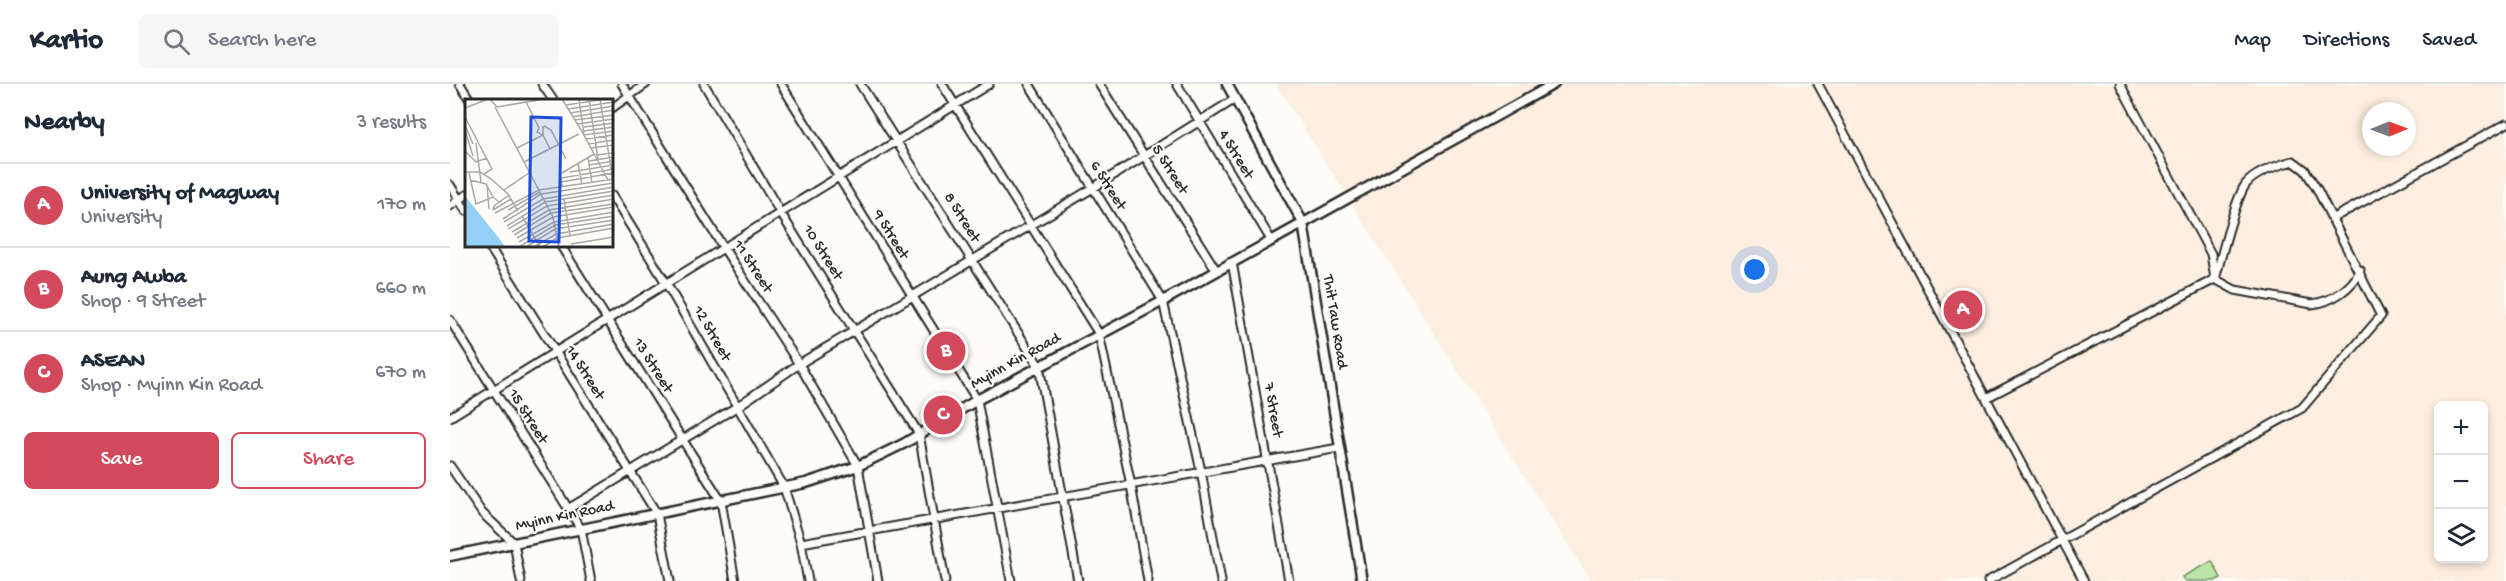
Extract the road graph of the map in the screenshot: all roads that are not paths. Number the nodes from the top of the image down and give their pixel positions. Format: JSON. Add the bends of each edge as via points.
{"nodes":[{"id":1,"x":460,"y":84,"type":"edge"},
{"id":2,"x":542,"y":84,"type":"edge"},
{"id":3,"x":622,"y":84,"type":"edge"},
{"id":4,"x":646,"y":84,"type":"edge"},
{"id":5,"x":704,"y":84,"type":"edge"},
{"id":6,"x":781,"y":84,"type":"edge"},
{"id":7,"x":860,"y":84,"type":"edge"},
{"id":8,"x":942,"y":84,"type":"edge"},
{"id":9,"x":988,"y":84,"type":"edge"},
{"id":10,"x":1029,"y":84,"type":"edge"},
{"id":11,"x":1099,"y":84,"type":"edge"},
{"id":12,"x":1177,"y":84,"type":"edge"},
{"id":13,"x":1227,"y":84,"type":"edge"},
{"id":14,"x":1554,"y":84,"type":"edge"},
{"id":15,"x":1818,"y":84,"type":"edge"},
{"id":16,"x":2120,"y":84,"type":"edge"},
{"id":17,"x":628,"y":95,"type":"junction"},
{"id":18,"x":469,"y":99,"type":"edge"},
{"id":19,"x":552,"y":99,"type":"edge"},
{"id":20,"x":1235,"y":99,"type":"junction"},
{"id":21,"x":954,"y":104,"type":"junction"},
{"id":22,"x":614,"y":106,"type":"edge"},
{"id":23,"x":1199,"y":121,"type":"junction"},
{"id":24,"x":2506,"y":124,"type":"edge"},
{"id":25,"x":896,"y":140,"type":"junction"},
{"id":26,"x":1143,"y":155,"type":"junction"},
{"id":27,"x":838,"y":176,"type":"junction"},
{"id":28,"x":450,"y":185,"type":"edge"},
{"id":29,"x":1093,"y":188,"type":"junction"},
{"id":30,"x":465,"y":196,"type":"edge"},
{"id":31,"x":614,"y":199,"type":"edge"},
{"id":32,"x":459,"y":200,"type":"junction"},
{"id":33,"x":450,"y":206,"type":"edge"},
{"id":34,"x":465,"y":209,"type":"edge"},
{"id":35,"x":780,"y":212,"type":"junction"},
{"id":36,"x":2333,"y":218,"type":"junction"},
{"id":37,"x":1303,"y":223,"type":"junction"},
{"id":38,"x":1030,"y":225,"type":"junction"},
{"id":39,"x":1271,"y":240,"type":"junction"},
{"id":40,"x":723,"y":247,"type":"junction"},
{"id":41,"x":490,"y":248,"type":"edge"},
{"id":42,"x":562,"y":248,"type":"edge"},
{"id":43,"x":972,"y":260,"type":"junction"},
{"id":44,"x":1232,"y":262,"type":"junction"},
{"id":45,"x":1216,"y":270,"type":"junction"},
{"id":46,"x":2360,"y":270,"type":"junction"},
{"id":47,"x":2215,"y":279,"type":"junction"},
{"id":48,"x":666,"y":283,"type":"junction"},
{"id":49,"x":913,"y":297,"type":"junction"},
{"id":50,"x":1163,"y":301,"type":"junction"},
{"id":51,"x":607,"y":319,"type":"junction"},
{"id":52,"x":450,"y":320,"type":"edge"},
{"id":53,"x":855,"y":332,"type":"junction"},
{"id":54,"x":1099,"y":334,"type":"junction"},
{"id":55,"x":555,"y":351,"type":"junction"},
{"id":56,"x":799,"y":364,"type":"junction"},
{"id":57,"x":1040,"y":366,"type":"junction"},
{"id":58,"x":494,"y":389,"type":"junction"},
{"id":59,"x":1986,"y":398,"type":"junction"},
{"id":60,"x":977,"y":400,"type":"junction"},
{"id":61,"x":738,"y":406,"type":"junction"},
{"id":62,"x":450,"y":417,"type":"edge"},
{"id":63,"x":920,"y":434,"type":"junction"},
{"id":64,"x":682,"y":439,"type":"junction"},
{"id":65,"x":1339,"y":448,"type":"junction"},
{"id":66,"x":1267,"y":461,"type":"junction"},
{"id":67,"x":450,"y":466,"type":"edge"},
{"id":68,"x":858,"y":466,"type":"junction"},
{"id":69,"x":630,"y":471,"type":"junction"},
{"id":70,"x":1201,"y":471,"type":"junction"},
{"id":71,"x":1131,"y":485,"type":"junction"},
{"id":72,"x":784,"y":487,"type":"junction"},
{"id":73,"x":1063,"y":497,"type":"junction"},
{"id":74,"x":721,"y":501,"type":"junction"},
{"id":75,"x":998,"y":508,"type":"junction"},
{"id":76,"x":568,"y":509,"type":"junction"},
{"id":77,"x":657,"y":514,"type":"junction"},
{"id":78,"x":934,"y":519,"type":"junction"},
{"id":79,"x":581,"y":529,"type":"junction"},
{"id":80,"x":870,"y":531,"type":"junction"},
{"id":81,"x":2063,"y":540,"type":"junction"},
{"id":82,"x":514,"y":543,"type":"junction"},
{"id":83,"x":801,"y":543,"type":"junction"},
{"id":84,"x":450,"y":556,"type":"edge"},
{"id":85,"x":521,"y":581,"type":"edge"},
{"id":86,"x":591,"y":581,"type":"edge"},
{"id":87,"x":670,"y":581,"type":"edge"},
{"id":88,"x":735,"y":581,"type":"edge"},
{"id":89,"x":808,"y":581,"type":"edge"},
{"id":90,"x":879,"y":581,"type":"edge"},
{"id":91,"x":945,"y":581,"type":"edge"},
{"id":92,"x":1011,"y":581,"type":"edge"},
{"id":93,"x":1078,"y":581,"type":"edge"},
{"id":94,"x":1148,"y":581,"type":"edge"},
{"id":95,"x":1221,"y":581,"type":"edge"},
{"id":96,"x":1289,"y":581,"type":"edge"},
{"id":97,"x":1362,"y":581,"type":"edge"},
{"id":98,"x":1988,"y":581,"type":"edge"},
{"id":99,"x":2084,"y":581,"type":"edge"}],
"edges":[{"from":1,"to":18,"type":"street"},
{"from":2,"to":19,"type":"street"},
{"from":3,"to":17,"type":"street","name":"11 Street"},
{"from":4,"to":17,"type":"street"},
{"from":5,"to":35,"type":"street","name":"10 Street"},
{"from":6,"to":27,"type":"street","name":"9 Street"},
{"from":7,"to":25,"type":"street","name":"8 Street"},
{"from":8,"to":21,"type":"street"},
{"from":9,"to":21,"type":"street"},
{"from":10,"to":29,"type":"street","name":"6 Street"},
{"from":11,"to":26,"type":"street","name":"5 Street"},
{"from":12,"to":23,"type":"street","name":"4 Street"},
{"from":13,"to":20,"type":"street","name":"Thit Taw Road"},
{"from":14,"to":37,"type":"street"},
{"from":15,"to":59,"type":"street"},
{"from":16,"to":47,"type":"street","via":[[2211,254]]},
{"from":17,"to":22,"type":"street"},
{"from":17,"to":40,"type":"street","name":"11 Street"},
{"from":20,"to":23,"type":"street"},
{"from":20,"to":37,"type":"street","name":"Thit Taw Road"},
{"from":21,"to":25,"type":"street"},
{"from":21,"to":38,"type":"street"},
{"from":23,"to":26,"type":"street"},
{"from":23,"to":39,"type":"street","name":"4 Street"},
{"from":24,"to":36,"type":"street"},
{"from":25,"to":27,"type":"street"},
{"from":25,"to":43,"type":"street","name":"8 Street"},
{"from":26,"to":29,"type":"street"},
{"from":26,"to":45,"type":"street","name":"5 Street"},
{"from":27,"to":35,"type":"street"},
{"from":27,"to":49,"type":"street","name":"9 Street"},
{"from":28,"to":32,"type":"street"},
{"from":29,"to":38,"type":"street"},
{"from":29,"to":50,"type":"street","name":"6 Street"},
{"from":30,"to":32,"type":"street"},
{"from":31,"to":48,"type":"street","name":"12 Street"},
{"from":32,"to":33,"type":"street"},
{"from":32,"to":34,"type":"street"},
{"from":35,"to":40,"type":"street"},
{"from":35,"to":53,"type":"street","name":"10 Street"},
{"from":36,"to":46,"type":"street"},
{"from":36,"to":47,"type":"street","via":[[2306,170],[2293,161],[2263,173],[2246,185]]},
{"from":37,"to":39,"type":"street"},
{"from":37,"to":65,"type":"street","name":"Thit Taw Road"},
{"from":38,"to":43,"type":"street"},
{"from":38,"to":54,"type":"street"},
{"from":39,"to":44,"type":"street"},
{"from":40,"to":48,"type":"street"},
{"from":40,"to":56,"type":"street","name":"11 Street"},
{"from":41,"to":55,"type":"street","name":"14 Street"},
{"from":42,"to":51,"type":"street","name":"13 Street"},
{"from":43,"to":49,"type":"street"},
{"from":43,"to":57,"type":"street","name":"8 Street"},
{"from":44,"to":45,"type":"street"},
{"from":44,"to":66,"type":"street","name":"7 Street"},
{"from":45,"to":50,"type":"street","name":"Myinn Kin Road"},
{"from":46,"to":47,"type":"street","via":[[2355,283],[2312,304],[2235,290]]},
{"from":46,"to":81,"type":"street","via":[[2381,316],[2302,408]]},
{"from":47,"to":59,"type":"street"},
{"from":48,"to":51,"type":"street"},
{"from":48,"to":61,"type":"street","name":"12 Street"},
{"from":49,"to":53,"type":"street"},
{"from":49,"to":60,"type":"street","name":"9 Street"},
{"from":50,"to":54,"type":"street","name":"Myinn Kin Road"},
{"from":50,"to":70,"type":"street"},
{"from":51,"to":55,"type":"street"},
{"from":51,"to":64,"type":"street","name":"13 Street"},
{"from":52,"to":58,"type":"street","name":"15 Street"},
{"from":53,"to":56,"type":"street"},
{"from":53,"to":63,"type":"street","name":"10 Street"},
{"from":54,"to":57,"type":"street","name":"Myinn Kin Road"},
{"from":54,"to":71,"type":"street"},
{"from":55,"to":58,"type":"street"},
{"from":55,"to":69,"type":"street","name":"14 Street"},
{"from":56,"to":61,"type":"street"},
{"from":56,"to":68,"type":"street","name":"11 Street"},
{"from":57,"to":60,"type":"street","name":"Myinn Kin Road"},
{"from":57,"to":73,"type":"street"},
{"from":58,"to":62,"type":"street"},
{"from":58,"to":76,"type":"street","name":"15 Street"},
{"from":59,"to":81,"type":"street"},
{"from":60,"to":63,"type":"street","name":"Myinn Kin Road"},
{"from":60,"to":75,"type":"street"},
{"from":61,"to":64,"type":"street"},
{"from":61,"to":72,"type":"street","name":"12 Street"},
{"from":63,"to":68,"type":"street","name":"Myinn Kin Road"},
{"from":63,"to":78,"type":"street"},
{"from":64,"to":69,"type":"street"},
{"from":64,"to":74,"type":"street","name":"13 Street"},
{"from":65,"to":66,"type":"street"},
{"from":65,"to":97,"type":"street","name":"Thit Taw Road"},
{"from":66,"to":70,"type":"street"},
{"from":66,"to":96,"type":"street","name":"7 Street"},
{"from":67,"to":82,"type":"street","via":[[482,513]]},
{"from":68,"to":72,"type":"street","name":"Myinn Kin Road"},
{"from":68,"to":80,"type":"street"},
{"from":69,"to":76,"type":"street"},
{"from":69,"to":77,"type":"street","name":"14 Street"},
{"from":70,"to":71,"type":"street"},
{"from":70,"to":95,"type":"street"},
{"from":71,"to":73,"type":"street"},
{"from":71,"to":94,"type":"street"},
{"from":72,"to":74,"type":"street","name":"Myinn Kin Road"},
{"from":72,"to":83,"type":"street"},
{"from":73,"to":75,"type":"street"},
{"from":73,"to":93,"type":"street"},
{"from":74,"to":77,"type":"street","name":"Myinn Kin Road"},
{"from":74,"to":88,"type":"street"},
{"from":75,"to":78,"type":"street"},
{"from":75,"to":92,"type":"street"},
{"from":76,"to":79,"type":"street","name":"15 Street"},
{"from":77,"to":79,"type":"street","name":"Myinn Kin Road"},
{"from":77,"to":87,"type":"street"},
{"from":78,"to":80,"type":"street"},
{"from":78,"to":91,"type":"street"},
{"from":79,"to":82,"type":"street","name":"Myinn Kin Road"},
{"from":79,"to":86,"type":"street"},
{"from":80,"to":83,"type":"street"},
{"from":80,"to":90,"type":"street"},
{"from":81,"to":98,"type":"street"},
{"from":81,"to":99,"type":"street"},
{"from":82,"to":84,"type":"street","name":"Myinn Kin Road"},
{"from":82,"to":85,"type":"street"},
{"from":83,"to":89,"type":"street"}]}
